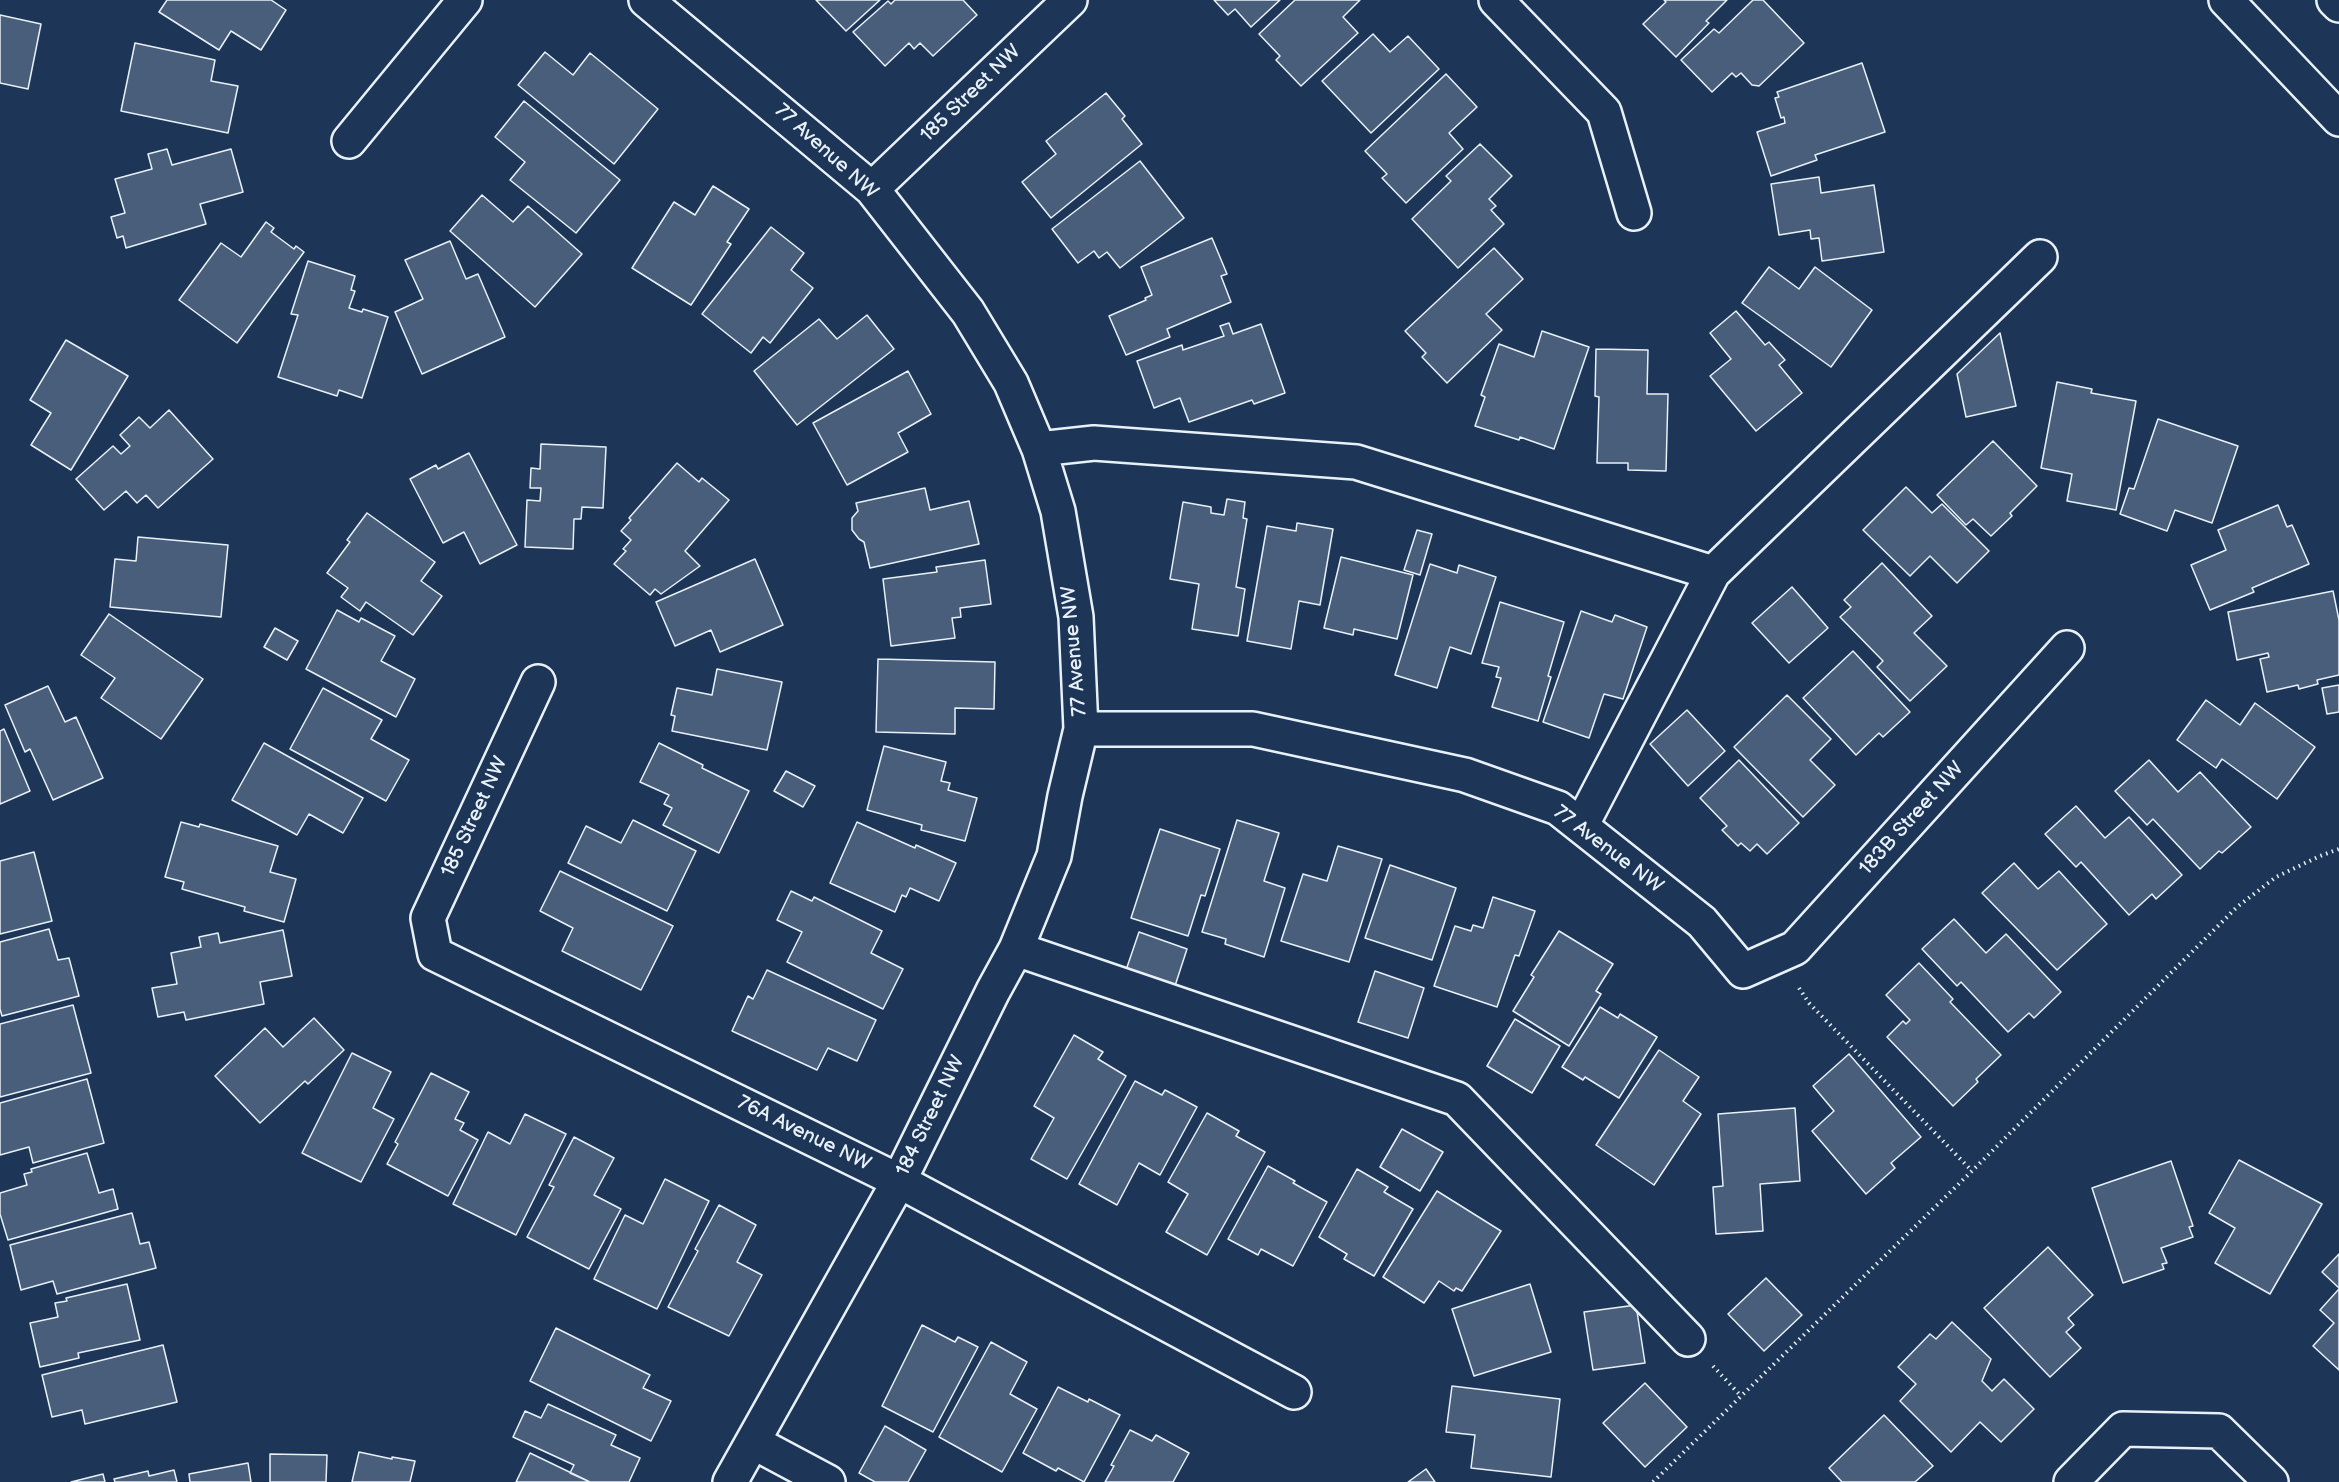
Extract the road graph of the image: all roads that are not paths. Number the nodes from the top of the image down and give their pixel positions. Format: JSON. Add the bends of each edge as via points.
{"nodes":[{"id":1,"x":465,"y":0,"type":"edge"},
{"id":2,"x":646,"y":0,"type":"edge"},
{"id":3,"x":1070,"y":0,"type":"edge"},
{"id":4,"x":1496,"y":0,"type":"edge"},
{"id":5,"x":2226,"y":0,"type":"edge"},
{"id":6,"x":2334,"y":0,"type":"edge"},
{"id":7,"x":2339,"y":5,"type":"edge"},
{"id":8,"x":2339,"y":118,"type":"edge"},
{"id":9,"x":350,"y":141,"type":"dead end"},
{"id":10,"x":872,"y":189,"type":"junction"},
{"id":11,"x":1634,"y":213,"type":"dead end"},
{"id":12,"x":2040,"y":257,"type":"dead end"},
{"id":13,"x":1039,"y":449,"type":"junction"},
{"id":14,"x":1713,"y":573,"type":"junction"},
{"id":15,"x":2067,"y":648,"type":"dead end"},
{"id":16,"x":538,"y":682,"type":"dead end"},
{"id":17,"x":1082,"y":729,"type":"junction"},
{"id":18,"x":1581,"y":826,"type":"junction"},
{"id":19,"x":1016,"y":949,"type":"junction"},
{"id":20,"x":435,"y":954,"type":"joint"},
{"id":21,"x":1743,"y":971,"type":"joint"},
{"id":22,"x":899,"y":1181,"type":"junction"},
{"id":23,"x":1688,"y":1339,"type":"dead end"},
{"id":24,"x":1294,"y":1392,"type":"dead end"},
{"id":25,"x":753,"y":1442,"type":"junction"},
{"id":26,"x":730,"y":1482,"type":"edge"},
{"id":27,"x":828,"y":1482,"type":"edge"},
{"id":28,"x":2071,"y":1482,"type":"edge"},
{"id":29,"x":2271,"y":1482,"type":"edge"}],
"edges":[{"from":1,"to":9,"type":"main road"},
{"from":2,"to":10,"type":"main road","name":"77 Avenue NW"},
{"from":3,"to":10,"type":"main road","name":"185 Street NW"},
{"from":4,"to":11,"type":"main road","via":[[1605,112]]},
{"from":5,"to":8,"type":"main road"},
{"from":6,"to":7,"type":"main road"},
{"from":10,"to":13,"type":"main road","name":"77 Avenue NW","via":[[968,312],[1011,383]]},
{"from":12,"to":14,"type":"main road"},
{"from":13,"to":14,"type":"main road","via":[[1094,443],[1356,462]]},
{"from":13,"to":17,"type":"main road","name":"77 Avenue NW","via":[[1058,512],[1076,617]]},
{"from":14,"to":18,"type":"main road"},
{"from":15,"to":21,"type":"main road","name":"183B Street NW","via":[[1795,948]]},
{"from":16,"to":20,"type":"main road","name":"185 Street NW","via":[[428,918]]},
{"from":17,"to":18,"type":"main road","name":"77 Avenue NW","via":[[1253,729],[1465,775],[1558,808]]},
{"from":17,"to":19,"type":"main road","name":"184 Street NW","via":[[1054,856]]},
{"from":18,"to":21,"type":"main road","name":"77 Avenue NW","via":[[1702,922]]},
{"from":19,"to":22,"type":"main road","name":"184 Street NW"},
{"from":19,"to":23,"type":"main road","via":[[1457,1099]]},
{"from":20,"to":22,"type":"main road","name":"76A Avenue NW"},
{"from":22,"to":24,"type":"main road","name":"76A Avenue NW"},
{"from":22,"to":25,"type":"main road","name":"184 Street NW"},
{"from":25,"to":26,"type":"main road","name":"184 Street NW"},
{"from":25,"to":27,"type":"main road"},
{"from":28,"to":29,"type":"main road","via":[[2123,1429],[2219,1431]]}]}
